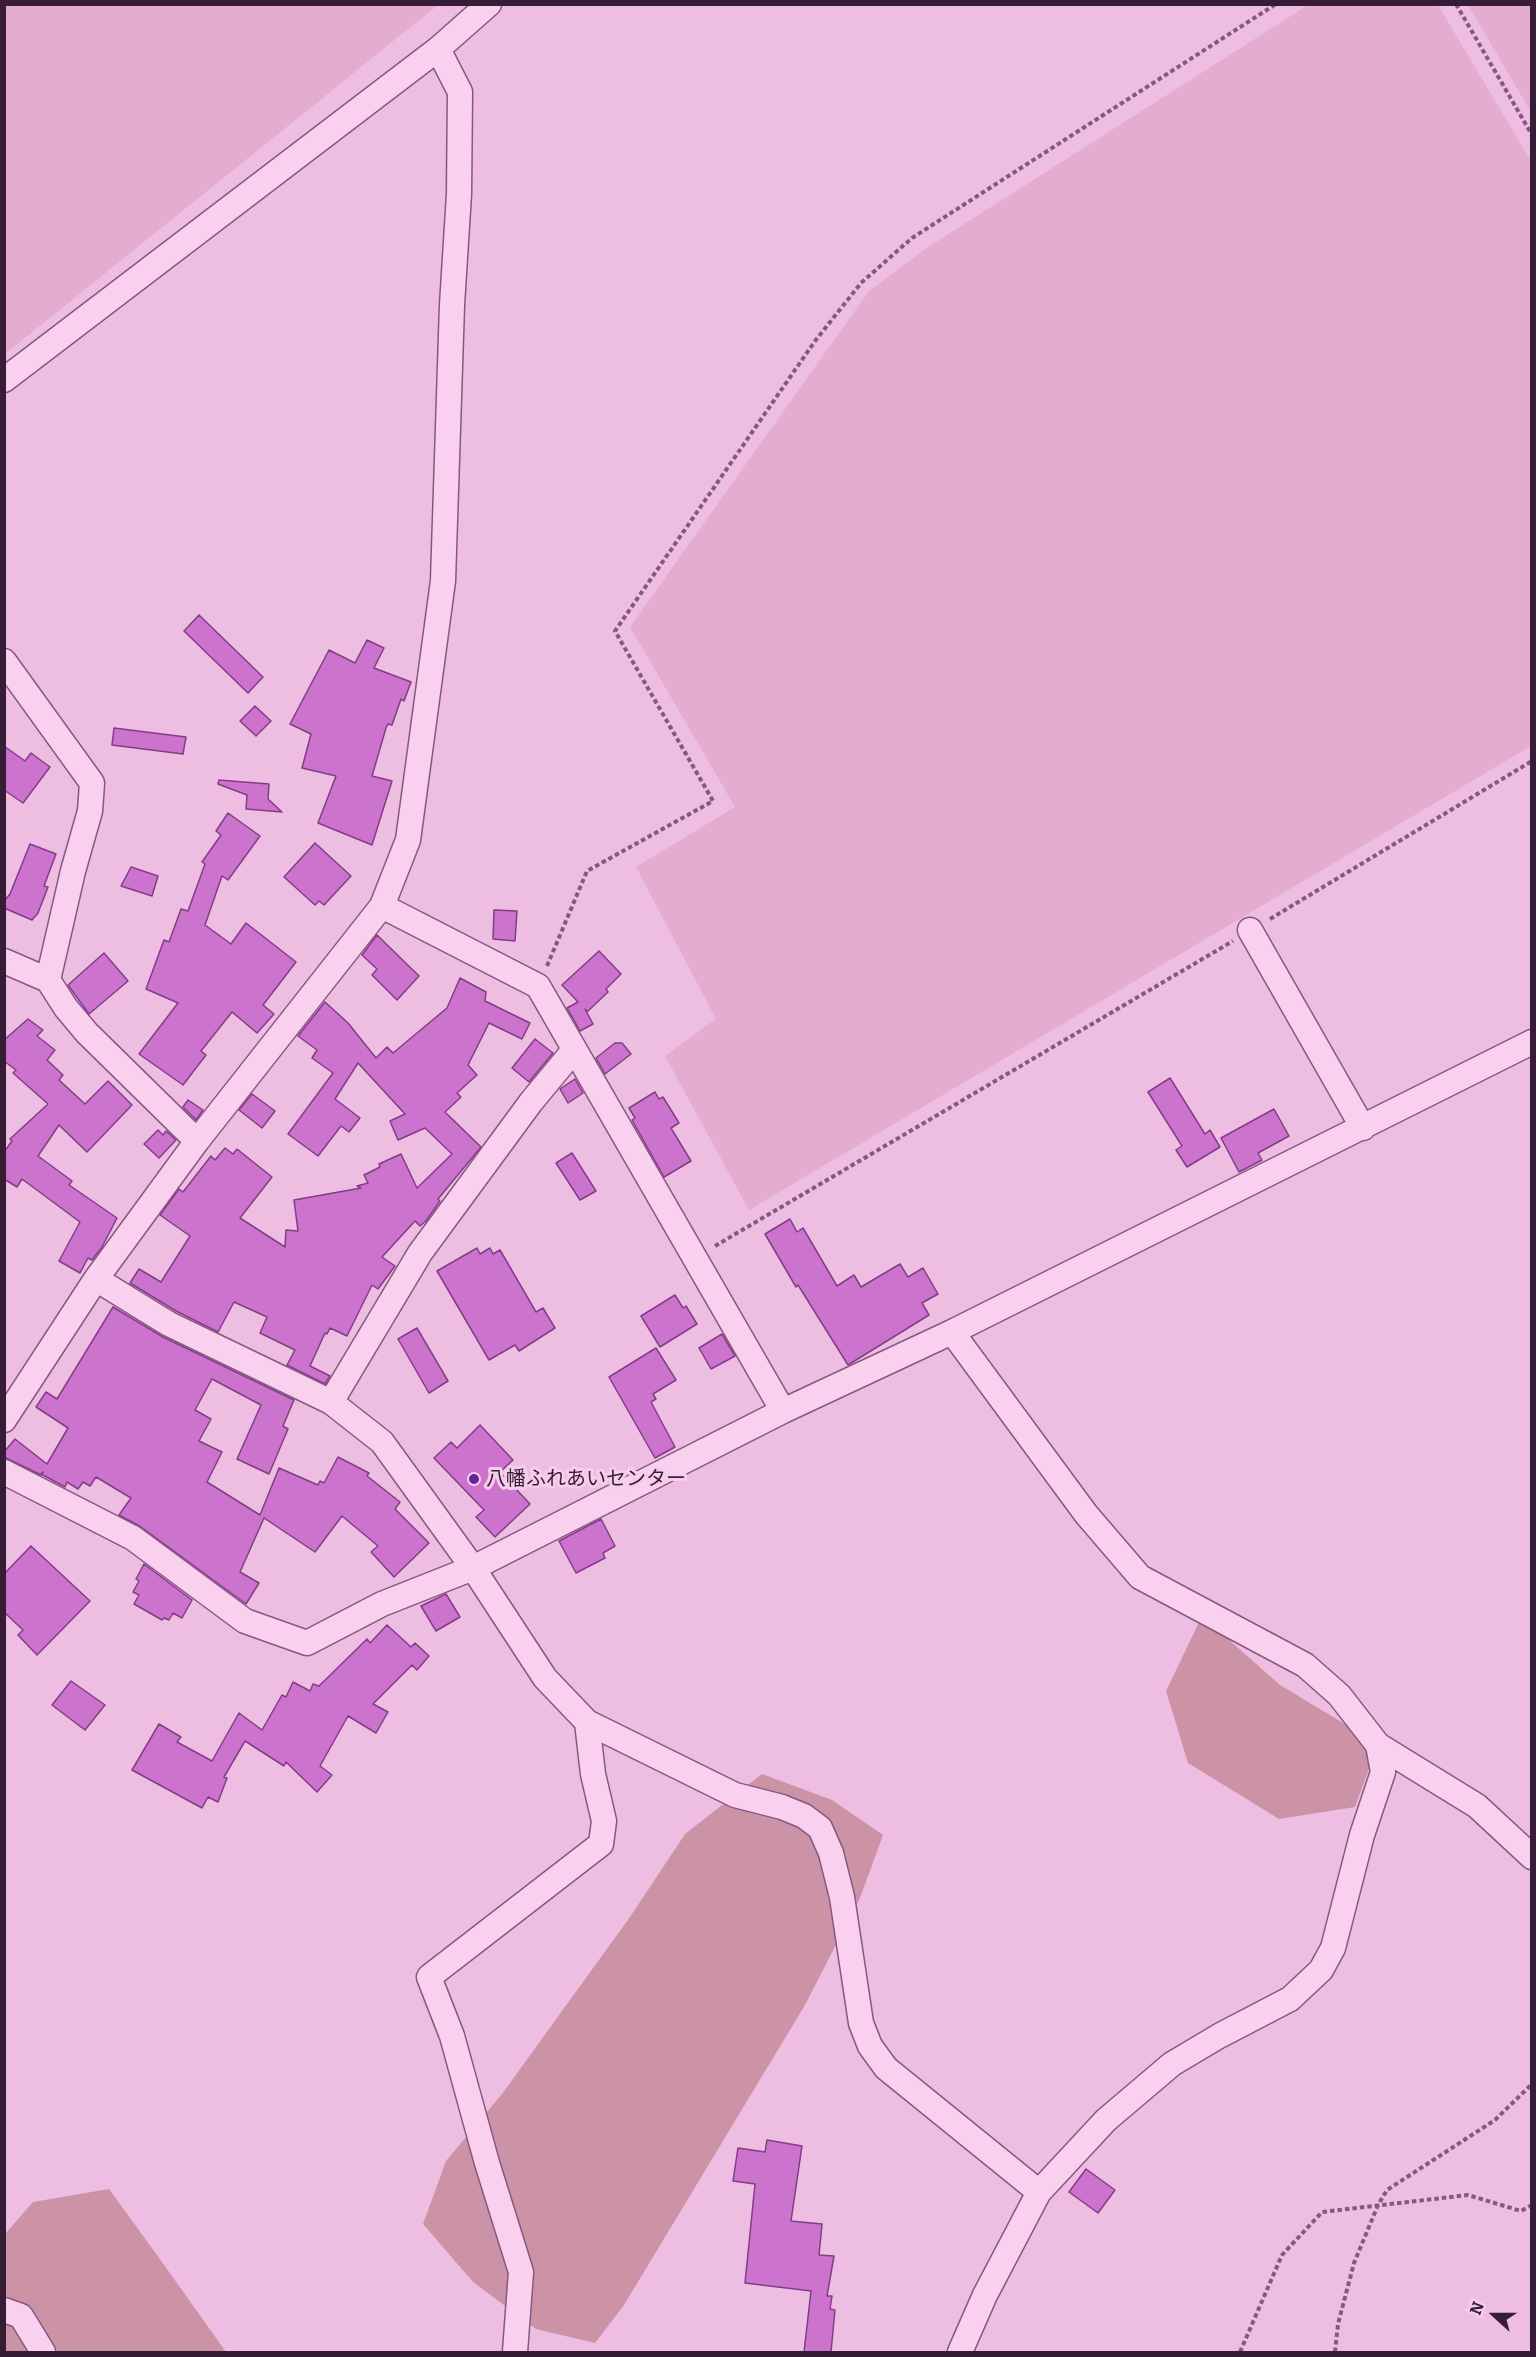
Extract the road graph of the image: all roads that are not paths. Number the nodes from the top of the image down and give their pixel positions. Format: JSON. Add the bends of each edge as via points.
{"nodes":[{"id":1,"x":489,"y":4,"type":"edge"},
{"id":2,"x":438,"y":49,"type":"junction"},
{"id":3,"x":4,"y":380,"type":"edge"},
{"id":4,"x":4,"y":662,"type":"edge"},
{"id":5,"x":382,"y":906,"type":"junction"},
{"id":6,"x":1250,"y":930,"type":"road end"},
{"id":7,"x":4,"y":961,"type":"edge"},
{"id":8,"x":48,"y":980,"type":"junction"},
{"id":9,"x":1532,"y":1042,"type":"edge"},
{"id":10,"x":574,"y":1050,"type":"junction"},
{"id":11,"x":1363,"y":1128,"type":"junction"},
{"id":12,"x":197,"y":1141,"type":"junction"},
{"id":13,"x":96,"y":1279,"type":"junction"},
{"id":14,"x":952,"y":1332,"type":"junction"},
{"id":15,"x":331,"y":1402,"type":"junction"},
{"id":16,"x":783,"y":1411,"type":"junction"},
{"id":17,"x":4,"y":1420,"type":"edge"},
{"id":18,"x":4,"y":1472,"type":"edge"},
{"id":19,"x":473,"y":1568,"type":"junction"},
{"id":20,"x":587,"y":1722,"type":"junction"},
{"id":21,"x":1378,"y":1745,"type":"junction"},
{"id":22,"x":1532,"y":1857,"type":"edge"},
{"id":23,"x":1040,"y":2192,"type":"junction"},
{"id":24,"x":4,"y":2310,"type":"edge"},
{"id":25,"x":43,"y":2352,"type":"edge"},
{"id":26,"x":515,"y":2352,"type":"edge"},
{"id":27,"x":960,"y":2352,"type":"edge"}],
"edges":[{"from":1,"to":2,"type":"street"},
{"from":2,"to":3,"type":"street"},
{"from":2,"to":5,"type":"street","via":[[460,92],[442,581],[408,840]]},
{"from":4,"to":8,"type":"street","via":[[92,783],[90,811]]},
{"from":5,"to":10,"type":"street","via":[[538,986]]},
{"from":5,"to":12,"type":"street"},
{"from":6,"to":11,"type":"street"},
{"from":7,"to":8,"type":"street"},
{"from":8,"to":12,"type":"street","via":[[87,1033]]},
{"from":9,"to":11,"type":"street"},
{"from":10,"to":15,"type":"street","via":[[420,1253]]},
{"from":10,"to":16,"type":"street"},
{"from":11,"to":14,"type":"street"},
{"from":12,"to":13,"type":"street"},
{"from":13,"to":15,"type":"street","via":[[169,1324]]},
{"from":13,"to":17,"type":"street"},
{"from":14,"to":16,"type":"street"},
{"from":14,"to":21,"type":"street","via":[[1086,1514],[1140,1577],[1305,1665],[1339,1695]]},
{"from":15,"to":19,"type":"street","via":[[382,1442]]},
{"from":16,"to":19,"type":"street"},
{"from":18,"to":19,"type":"street","via":[[134,1538],[245,1621],[307,1643],[382,1604]]},
{"from":19,"to":20,"type":"street","via":[[545,1678]]},
{"from":20,"to":23,"type":"street","via":[[735,1795],[793,1812],[820,1828],[842,1897],[861,2023],[870,2046],[886,2068]]},
{"from":20,"to":26,"type":"street","via":[[604,1821],[601,1844],[429,1977],[453,2036],[521,2272]]},
{"from":21,"to":22,"type":"street","via":[[1476,1806]]},
{"from":21,"to":23,"type":"street","via":[[1383,1772],[1333,1948],[1321,1970],[1290,1999],[1172,2064],[1106,2120]]},
{"from":23,"to":27,"type":"street","via":[[985,2295]]},
{"from":24,"to":25,"type":"street","via":[[21,2316]]}]}
